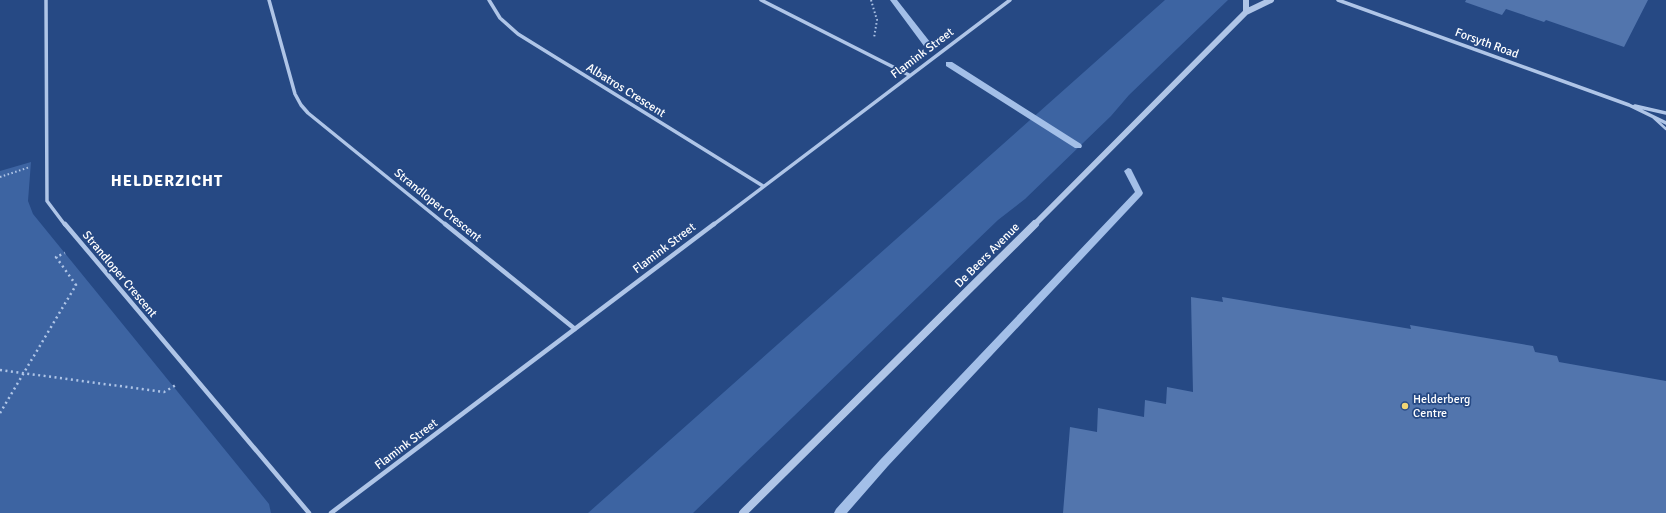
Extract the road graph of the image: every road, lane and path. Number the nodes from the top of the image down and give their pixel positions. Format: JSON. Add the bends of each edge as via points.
{"nodes":[{"id":1,"x":46,"y":0,"type":"edge"},
{"id":2,"x":269,"y":0,"type":"edge"},
{"id":3,"x":489,"y":0,"type":"edge"},
{"id":4,"x":761,"y":0,"type":"edge"},
{"id":5,"x":871,"y":0,"type":"edge"},
{"id":6,"x":1010,"y":0,"type":"edge"},
{"id":7,"x":1246,"y":0,"type":"edge"},
{"id":8,"x":1271,"y":0,"type":"edge"},
{"id":9,"x":1338,"y":0,"type":"edge"},
{"id":10,"x":1246,"y":12,"type":"junction"},
{"id":11,"x":863,"y":52,"type":"junction"},
{"id":12,"x":909,"y":75,"type":"junction"},
{"id":13,"x":1629,"y":105,"type":"junction"},
{"id":14,"x":1666,"y":113,"type":"edge"},
{"id":15,"x":1652,"y":116,"type":"junction"},
{"id":16,"x":1666,"y":123,"type":"edge"},
{"id":17,"x":1666,"y":129,"type":"edge"},
{"id":18,"x":46,"y":162,"type":"junction"},
{"id":19,"x":0,"y":177,"type":"edge"},
{"id":20,"x":763,"y":186,"type":"junction"},
{"id":21,"x":82,"y":245,"type":"junction"},
{"id":22,"x":575,"y":329,"type":"junction"},
{"id":23,"x":0,"y":370,"type":"edge"},
{"id":24,"x":23,"y":373,"type":"junction"},
{"id":25,"x":193,"y":376,"type":"junction"},
{"id":26,"x":0,"y":413,"type":"edge"},
{"id":27,"x":309,"y":513,"type":"edge"},
{"id":28,"x":331,"y":513,"type":"edge"},
{"id":29,"x":743,"y":513,"type":"edge"}],
"edges":[{"from":1,"to":18,"type":"street","name":"Strandloper Crescent"},
{"from":2,"to":22,"type":"street","name":"Strandloper Crescent","via":[[295,94],[301,105]]},
{"from":3,"to":20,"type":"street","name":"Albatros Crescent","via":[[500,18],[518,34]]},
{"from":4,"to":11,"type":"street"},
{"from":5,"to":11,"type":"path","via":[[877,20],[872,45]]},
{"from":6,"to":12,"type":"street","name":"Flamink Street"},
{"from":7,"to":10,"type":"street"},
{"from":8,"to":10,"type":"street","name":"De Beers Avenue"},
{"from":9,"to":13,"type":"street","name":"Forsyth Road"},
{"from":10,"to":29,"type":"street","name":"De Beers Avenue"},
{"from":11,"to":12,"type":"street"},
{"from":12,"to":20,"type":"street","name":"Flamink Street"},
{"from":13,"to":14,"type":"street","name":"Forsyth Road"},
{"from":13,"to":15,"type":"street","name":"Forsyth Road"},
{"from":15,"to":16,"type":"street","name":"Forsyth Road"},
{"from":15,"to":17,"type":"lane"},
{"from":18,"to":19,"type":"path"},
{"from":18,"to":21,"type":"street","name":"Strandloper Crescent","via":[[47,201]]},
{"from":20,"to":22,"type":"street","name":"Flamink Street"},
{"from":21,"to":24,"type":"path","via":[[56,258],[76,285]]},
{"from":21,"to":25,"type":"street","name":"Strandloper Crescent"},
{"from":22,"to":28,"type":"street","name":"Flamink Street"},
{"from":23,"to":24,"type":"path"},
{"from":24,"to":25,"type":"path","via":[[164,392]]},
{"from":24,"to":26,"type":"path"},
{"from":25,"to":27,"type":"street","name":"Strandloper Crescent"}]}
